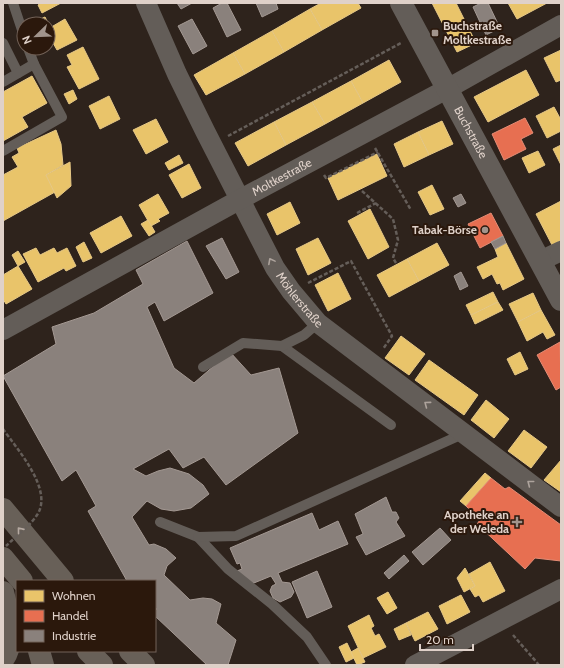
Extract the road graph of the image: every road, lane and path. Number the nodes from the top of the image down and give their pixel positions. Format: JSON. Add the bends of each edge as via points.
{"nodes":[{"id":1,"x":13,"y":3,"type":"edge"},
{"id":2,"x":146,"y":3,"type":"edge"},
{"id":3,"x":401,"y":3,"type":"edge"},
{"id":4,"x":17,"y":16,"type":"edge"},
{"id":5,"x":561,"y":25,"type":"edge"},
{"id":6,"x":418,"y":34,"type":"junction"},
{"id":7,"x":3,"y":43,"type":"edge"},
{"id":8,"x":31,"y":56,"type":"edge"},
{"id":9,"x":34,"y":64,"type":"junction"},
{"id":10,"x":18,"y":73,"type":"junction"},
{"id":11,"x":3,"y":82,"type":"edge"},
{"id":12,"x":447,"y":89,"type":"junction"},
{"id":13,"x":366,"y":132,"type":"junction"},
{"id":14,"x":212,"y":145,"type":"junction"},
{"id":15,"x":3,"y":151,"type":"edge"},
{"id":16,"x":362,"y":191,"type":"dead end"},
{"id":17,"x":239,"y":200,"type":"junction"},
{"id":18,"x":376,"y":203,"type":"junction"},
{"id":19,"x":411,"y":210,"type":"dead end"},
{"id":20,"x":357,"y":213,"type":"dead end"},
{"id":21,"x":561,"y":250,"type":"edge"},
{"id":22,"x":540,"y":261,"type":"junction"},
{"id":23,"x":396,"y":263,"type":"dead end"},
{"id":24,"x":291,"y":291,"type":"junction"},
{"id":25,"x":561,"y":300,"type":"edge"},
{"id":26,"x":318,"y":323,"type":"junction"},
{"id":27,"x":5,"y":324,"type":"edge"},
{"id":28,"x":282,"y":346,"type":"junction"},
{"id":29,"x":372,"y":364,"type":"junction"},
{"id":30,"x":204,"y":367,"type":"dead end"},
{"id":31,"x":391,"y":425,"type":"dead end"},
{"id":32,"x":3,"y":429,"type":"edge"},
{"id":33,"x":466,"y":433,"type":"junction"},
{"id":34,"x":561,"y":507,"type":"edge"},
{"id":35,"x":3,"y":509,"type":"edge"},
{"id":36,"x":160,"y":522,"type":"dead end"},
{"id":37,"x":198,"y":537,"type":"junction"},
{"id":38,"x":5,"y":552,"type":"edge"},
{"id":39,"x":21,"y":580,"type":"edge"},
{"id":40,"x":62,"y":580,"type":"edge"},
{"id":41,"x":3,"y":584,"type":"edge"},
{"id":42,"x":561,"y":589,"type":"edge"},
{"id":43,"x":3,"y":592,"type":"edge"},
{"id":44,"x":16,"y":606,"type":"edge"},
{"id":45,"x":501,"y":620,"type":"junction"},
{"id":46,"x":38,"y":652,"type":"edge"},
{"id":47,"x":89,"y":652,"type":"edge"},
{"id":48,"x":131,"y":652,"type":"edge"},
{"id":49,"x":3,"y":660,"type":"edge"},
{"id":50,"x":43,"y":665,"type":"edge"},
{"id":51,"x":102,"y":665,"type":"edge"},
{"id":52,"x":144,"y":665,"type":"edge"},
{"id":53,"x":326,"y":665,"type":"edge"},
{"id":54,"x":415,"y":665,"type":"edge"},
{"id":55,"x":539,"y":665,"type":"edge"}],
"edges":[{"from":1,"to":4,"type":"lane"},
{"from":2,"to":14,"type":"street","name":"Möhlerstraße"},
{"from":3,"to":6,"type":"street","name":"Buchstraße"},
{"from":5,"to":12,"type":"street","name":"Moltkestraße"},
{"from":6,"to":12,"type":"street","name":"Buchstraße"},
{"from":6,"to":14,"type":"path"},
{"from":7,"to":10,"type":"lane"},
{"from":8,"to":9,"type":"lane"},
{"from":9,"to":10,"type":"lane"},
{"from":9,"to":15,"type":"lane","via":[[62,118]]},
{"from":10,"to":11,"type":"lane"},
{"from":12,"to":13,"type":"street","name":"Moltkestraße"},
{"from":12,"to":22,"type":"street","name":"Buchstraße"},
{"from":13,"to":17,"type":"street","name":"Moltkestraße"},
{"from":13,"to":19,"type":"path"},
{"from":14,"to":17,"type":"street","name":"Möhlerstraße"},
{"from":16,"to":18,"type":"path"},
{"from":24,"to":17,"type":"street","name":"Möhlerstraße","one_way":true,"via":[[277,272]]},
{"from":17,"to":27,"type":"street","name":"Moltkestraße"},
{"from":18,"to":20,"type":"path"},
{"from":18,"to":23,"type":"path","via":[[393,219],[398,240],[393,258]]},
{"from":21,"to":22,"type":"street"},
{"from":22,"to":25,"type":"street","name":"Buchstraße"},
{"from":24,"to":26,"type":"street","name":"Möhlerstraße"},
{"from":24,"to":29,"type":"path","via":[[351,261],[392,336]]},
{"from":26,"to":28,"type":"lane","via":[[304,335]]},
{"from":26,"to":29,"type":"street","name":"Möhlerstraße"},
{"from":28,"to":30,"type":"lane","via":[[243,343]]},
{"from":28,"to":31,"type":"lane"},
{"from":33,"to":29,"type":"street","name":"Möhlerstraße","one_way":true},
{"from":32,"to":38,"type":"path","bridge":true,"via":[[39,484],[42,499],[37,515]]},
{"from":34,"to":33,"type":"street","name":"Möhlerstraße","one_way":true},
{"from":33,"to":37,"type":"lane","via":[[236,536]]},
{"from":40,"to":35,"type":"highway","one_way":true},
{"from":36,"to":37,"type":"lane"},
{"from":37,"to":53,"type":"lane","via":[[228,569],[307,636]]},
{"from":38,"to":39,"type":"highway"},
{"from":41,"to":44,"type":"highway"},
{"from":42,"to":45,"type":"street"},
{"from":43,"to":49,"type":"highway","via":[[11,632]]},
{"from":45,"to":54,"type":"street"},
{"from":45,"to":55,"type":"path"},
{"from":46,"to":50,"type":"highway"},
{"from":47,"to":51,"type":"highway"},
{"from":48,"to":52,"type":"highway"}]}
